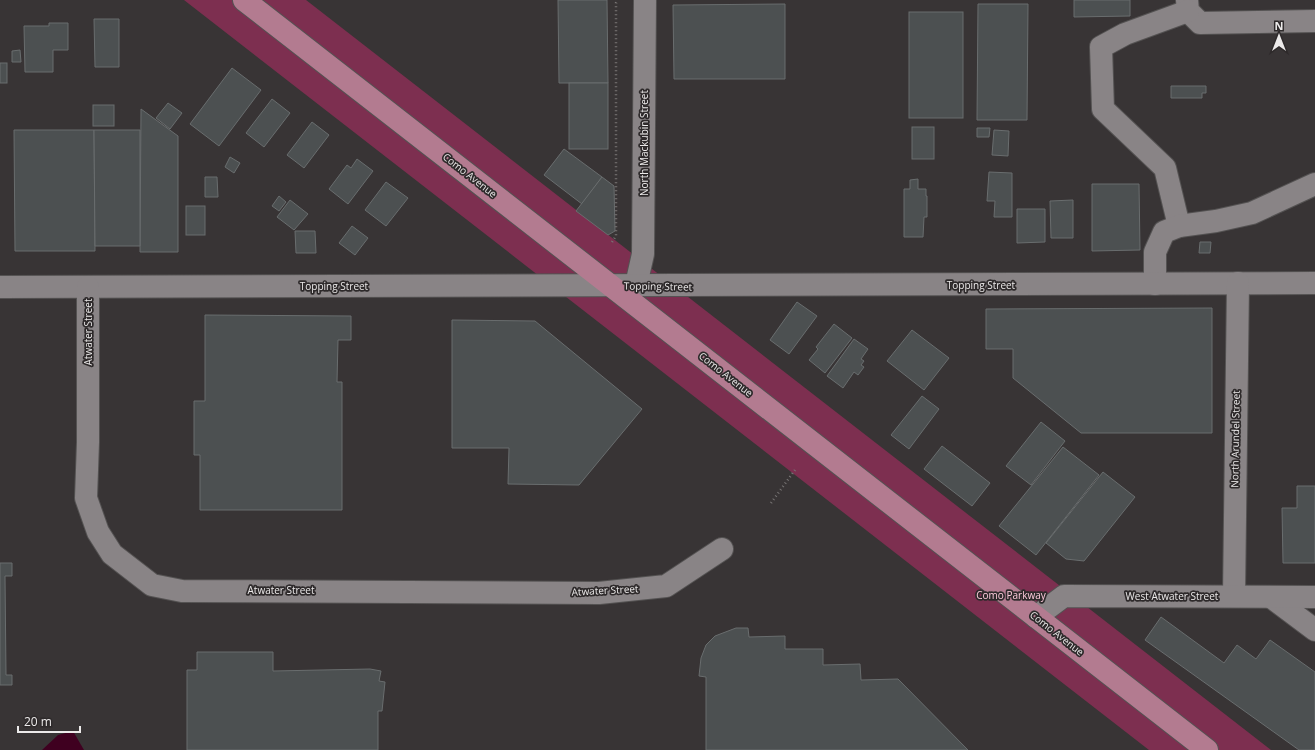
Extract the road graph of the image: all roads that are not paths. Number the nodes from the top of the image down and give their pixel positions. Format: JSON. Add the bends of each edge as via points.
{"nodes":[{"id":1,"x":244,"y":0,"type":"edge"},
{"id":2,"x":645,"y":0,"type":"edge"},
{"id":3,"x":1188,"y":5,"type":"edge"},
{"id":4,"x":1315,"y":21,"type":"edge"},
{"id":5,"x":1315,"y":184,"type":"edge"},
{"id":6,"x":1179,"y":226,"type":"junction"},
{"id":7,"x":1238,"y":283,"type":"junction"},
{"id":8,"x":1315,"y":283,"type":"edge"},
{"id":9,"x":1155,"y":284,"type":"junction"},
{"id":10,"x":611,"y":285,"type":"junction"},
{"id":11,"x":636,"y":285,"type":"junction"},
{"id":12,"x":0,"y":287,"type":"edge"},
{"id":13,"x":88,"y":287,"type":"junction"},
{"id":14,"x":722,"y":549,"type":"dead end"},
{"id":15,"x":1234,"y":596,"type":"junction"},
{"id":16,"x":1271,"y":597,"type":"junction"},
{"id":17,"x":1315,"y":597,"type":"edge"},
{"id":18,"x":1036,"y":617,"type":"junction"},
{"id":19,"x":1315,"y":630,"type":"edge"},
{"id":20,"x":1207,"y":750,"type":"edge"}],
"edges":[{"from":1,"to":10,"type":"main road","name":"Como Avenue"},
{"from":2,"to":11,"type":"street","name":"North Mackubin Street","via":[[643,254]]},
{"from":3,"to":4,"type":"street","via":[[1200,23]]},
{"from":3,"to":6,"type":"street","via":[[1102,47],[1103,110],[1165,168]]},
{"from":5,"to":6,"type":"street","via":[[1252,213]]},
{"from":6,"to":9,"type":"street","via":[[1164,232],[1155,252]]},
{"from":7,"to":8,"type":"street","name":"Topping Street"},
{"from":7,"to":9,"type":"street","name":"Topping Street"},
{"from":7,"to":15,"type":"street","name":"North Arundel Street"},
{"from":9,"to":11,"type":"street","name":"Topping Street"},
{"from":10,"to":11,"type":"street","name":"Topping Street"},
{"from":10,"to":13,"type":"street","name":"Topping Street"},
{"from":10,"to":18,"type":"main road","name":"Como Avenue"},
{"from":12,"to":13,"type":"street","name":"Topping Street"},
{"from":13,"to":14,"type":"street","name":"Atwater Street","via":[[86,498],[98,532],[112,554],[152,585],[182,591],[599,593],[666,586]]},
{"from":15,"to":16,"type":"street","name":"West Atwater Street"},
{"from":15,"to":18,"type":"street","name":"West Atwater Street","via":[[1064,596]]},
{"from":16,"to":17,"type":"street","name":"West Atwater Street"},
{"from":16,"to":19,"type":"street"},
{"from":18,"to":20,"type":"main road","name":"Como Avenue"}]}
